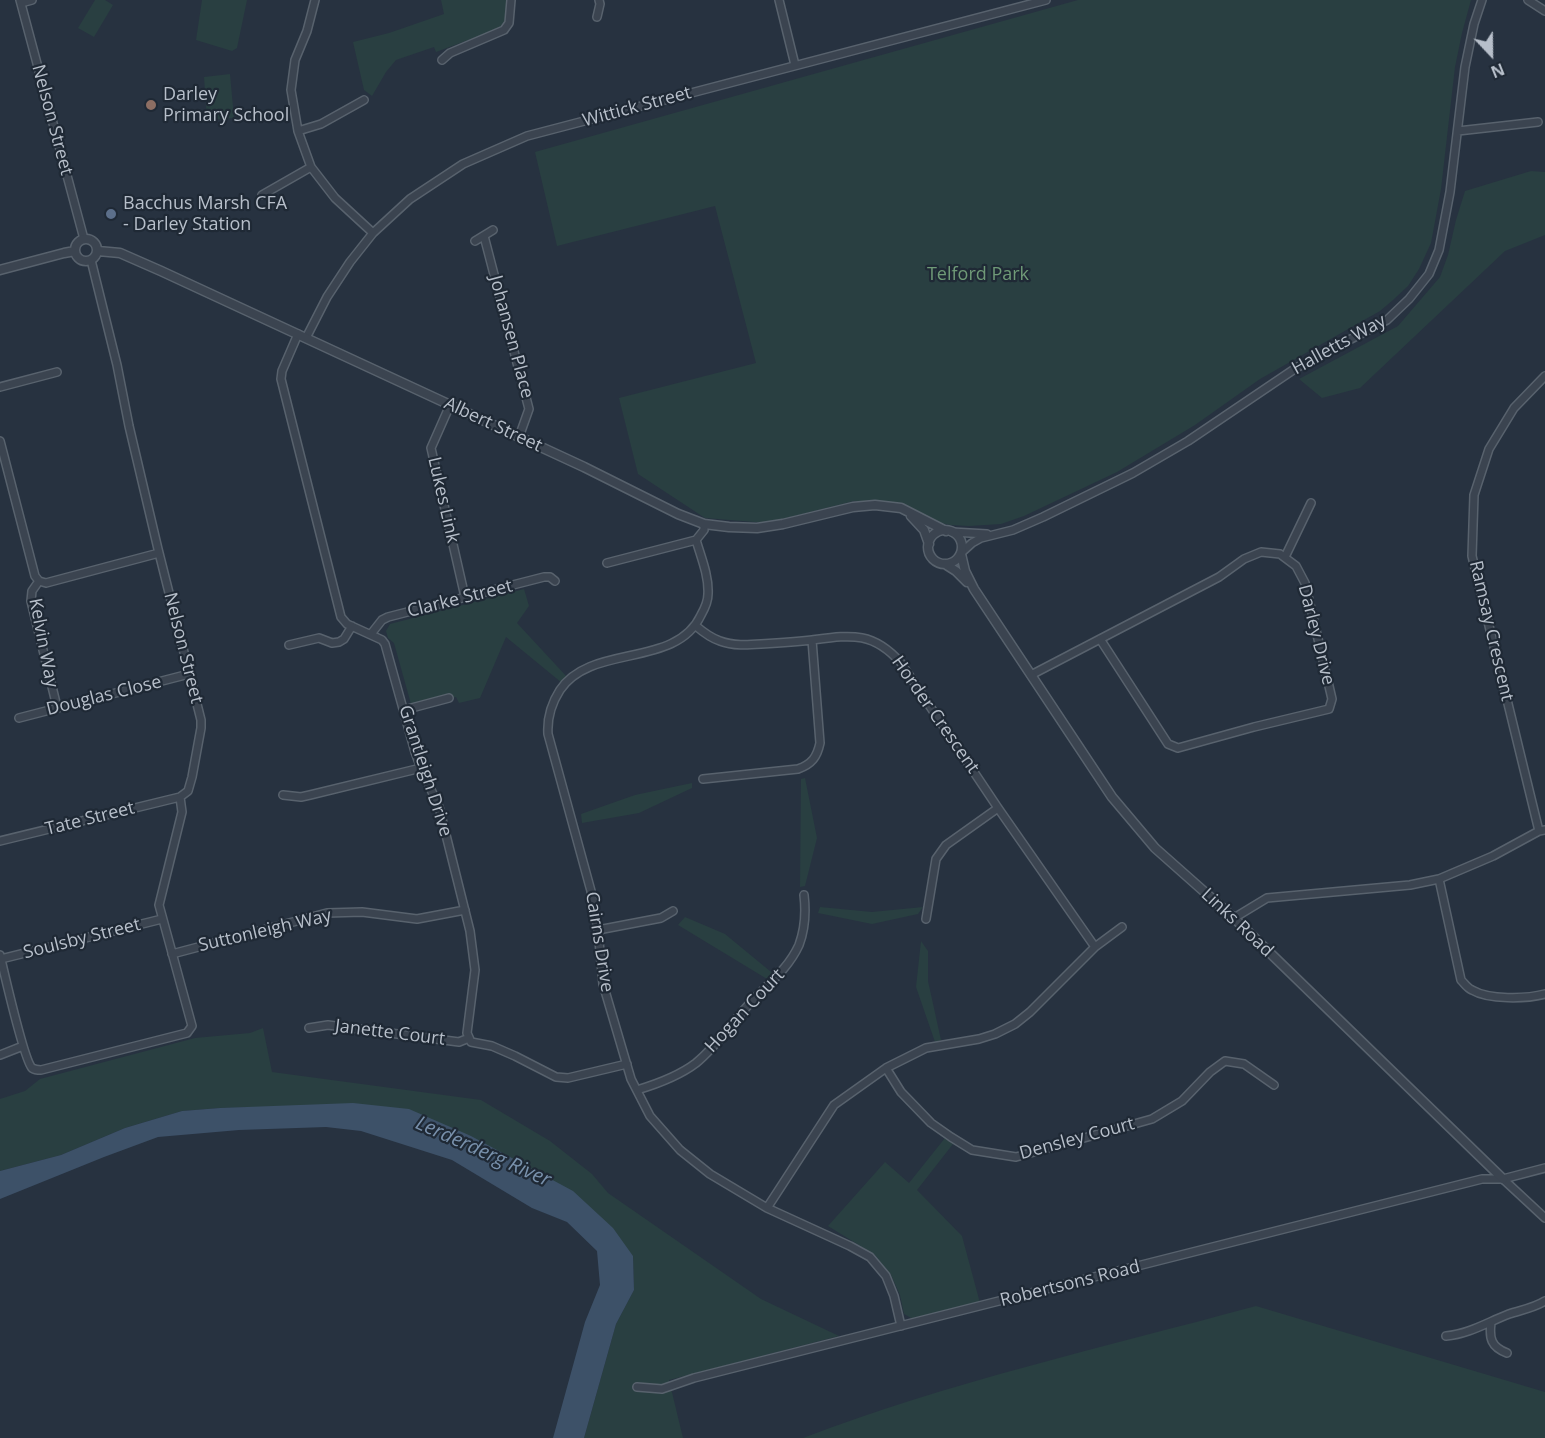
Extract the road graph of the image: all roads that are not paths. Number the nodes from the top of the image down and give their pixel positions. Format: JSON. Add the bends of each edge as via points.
{"nodes":[{"id":1,"x":32,"y":0,"type":"edge"},
{"id":2,"x":315,"y":0,"type":"edge"},
{"id":3,"x":511,"y":0,"type":"edge"},
{"id":4,"x":600,"y":0,"type":"edge"},
{"id":5,"x":778,"y":0,"type":"edge"},
{"id":6,"x":1046,"y":0,"type":"edge"},
{"id":7,"x":1482,"y":0,"type":"edge"},
{"id":8,"x":1528,"y":0,"type":"edge"},
{"id":9,"x":20,"y":1,"type":"edge"},
{"id":10,"x":1545,"y":11,"type":"edge"},
{"id":11,"x":597,"y":17,"type":"dead end"},
{"id":12,"x":442,"y":60,"type":"dead end"},
{"id":13,"x":795,"y":65,"type":"junction"},
{"id":14,"x":364,"y":100,"type":"dead end"},
{"id":15,"x":1538,"y":122,"type":"dead end"},
{"id":16,"x":298,"y":131,"type":"junction"},
{"id":17,"x":1458,"y":131,"type":"junction"},
{"id":18,"x":311,"y":167,"type":"junction"},
{"id":19,"x":262,"y":195,"type":"dead end"},
{"id":20,"x":493,"y":230,"type":"dead end"},
{"id":21,"x":374,"y":233,"type":"junction"},
{"id":22,"x":484,"y":236,"type":"junction"},
{"id":23,"x":84,"y":239,"type":"junction"},
{"id":24,"x":475,"y":241,"type":"dead end"},
{"id":25,"x":75,"y":251,"type":"junction"},
{"id":26,"x":98,"y":251,"type":"junction"},
{"id":27,"x":91,"y":260,"type":"junction"},
{"id":28,"x":0,"y":270,"type":"edge"},
{"id":29,"x":302,"y":336,"type":"junction"},
{"id":30,"x":57,"y":372,"type":"dead end"},
{"id":31,"x":1545,"y":376,"type":"edge"},
{"id":32,"x":0,"y":387,"type":"edge"},
{"id":33,"x":450,"y":405,"type":"junction"},
{"id":34,"x":519,"y":437,"type":"junction"},
{"id":35,"x":0,"y":441,"type":"edge"},
{"id":36,"x":1311,"y":503,"type":"dead end"},
{"id":37,"x":901,"y":508,"type":"junction"},
{"id":38,"x":704,"y":524,"type":"junction"},
{"id":39,"x":949,"y":531,"type":"junction"},
{"id":40,"x":992,"y":534,"type":"junction"},
{"id":41,"x":696,"y":540,"type":"junction"},
{"id":42,"x":929,"y":544,"type":"junction"},
{"id":43,"x":159,"y":553,"type":"junction"},
{"id":44,"x":961,"y":553,"type":"junction"},
{"id":45,"x":1285,"y":557,"type":"junction"},
{"id":46,"x":607,"y":563,"type":"dead end"},
{"id":47,"x":945,"y":564,"type":"junction"},
{"id":48,"x":555,"y":580,"type":"dead end"},
{"id":49,"x":39,"y":581,"type":"junction"},
{"id":50,"x":974,"y":589,"type":"junction"},
{"id":51,"x":465,"y":597,"type":"junction"},
{"id":52,"x":352,"y":626,"type":"junction"},
{"id":53,"x":696,"y":626,"type":"junction"},
{"id":54,"x":371,"y":634,"type":"junction"},
{"id":55,"x":1100,"y":639,"type":"junction"},
{"id":56,"x":812,"y":640,"type":"junction"},
{"id":57,"x":289,"y":645,"type":"dead end"},
{"id":58,"x":189,"y":674,"type":"junction"},
{"id":59,"x":1031,"y":675,"type":"junction"},
{"id":60,"x":449,"y":698,"type":"dead end"},
{"id":61,"x":57,"y":707,"type":"junction"},
{"id":62,"x":404,"y":710,"type":"junction"},
{"id":63,"x":19,"y":718,"type":"dead end"},
{"id":64,"x":421,"y":768,"type":"junction"},
{"id":65,"x":703,"y":779,"type":"dead end"},
{"id":66,"x":283,"y":795,"type":"dead end"},
{"id":67,"x":180,"y":797,"type":"junction"},
{"id":68,"x":998,"y":808,"type":"junction"},
{"id":69,"x":1542,"y":831,"type":"edge"},
{"id":70,"x":0,"y":841,"type":"edge"},
{"id":71,"x":1439,"y":879,"type":"junction"},
{"id":72,"x":804,"y":895,"type":"dead end"},
{"id":73,"x":465,"y":910,"type":"junction"},
{"id":74,"x":673,"y":911,"type":"dead end"},
{"id":75,"x":1234,"y":918,"type":"junction"},
{"id":76,"x":162,"y":919,"type":"junction"},
{"id":77,"x":926,"y":919,"type":"dead end"},
{"id":78,"x":1122,"y":927,"type":"dead end"},
{"id":79,"x":598,"y":930,"type":"junction"},
{"id":80,"x":1095,"y":947,"type":"junction"},
{"id":81,"x":172,"y":954,"type":"junction"},
{"id":82,"x":1,"y":957,"type":"edge"},
{"id":83,"x":1545,"y":994,"type":"edge"},
{"id":84,"x":309,"y":1028,"type":"dead end"},
{"id":85,"x":470,"y":1038,"type":"junction"},
{"id":86,"x":23,"y":1046,"type":"junction"},
{"id":87,"x":0,"y":1055,"type":"edge"},
{"id":88,"x":627,"y":1064,"type":"junction"},
{"id":89,"x":886,"y":1068,"type":"junction"},
{"id":90,"x":1274,"y":1085,"type":"dead end"},
{"id":91,"x":637,"y":1090,"type":"junction"},
{"id":92,"x":1545,"y":1168,"type":"edge"},
{"id":93,"x":1503,"y":1179,"type":"junction"},
{"id":94,"x":767,"y":1208,"type":"junction"},
{"id":95,"x":1545,"y":1218,"type":"edge"},
{"id":96,"x":1545,"y":1301,"type":"edge"},
{"id":97,"x":1491,"y":1323,"type":"junction"},
{"id":98,"x":901,"y":1326,"type":"junction"},
{"id":99,"x":1446,"y":1336,"type":"dead end"},
{"id":100,"x":1507,"y":1353,"type":"dead end"},
{"id":101,"x":637,"y":1388,"type":"dead end"}],
"edges":[{"from":1,"to":9,"type":"street"},
{"from":2,"to":16,"type":"street","via":[[295,60],[291,90]]},
{"from":3,"to":12,"type":"street","via":[[509,23],[504,30]]},
{"from":4,"to":11,"type":"street"},
{"from":5,"to":13,"type":"street"},
{"from":6,"to":13,"type":"street","name":"Wittick Street"},
{"from":7,"to":17,"type":"street","name":"Halletts Way","via":[[1465,67]]},
{"from":8,"to":10,"type":"street"},
{"from":9,"to":23,"type":"street","name":"Nelson Street"},
{"from":13,"to":21,"type":"street","name":"Wittick Street","via":[[527,136],[463,164],[410,199]]},
{"from":14,"to":16,"type":"street","via":[[321,124]]},
{"from":15,"to":17,"type":"street"},
{"from":16,"to":18,"type":"street"},
{"from":17,"to":40,"type":"street","name":"Halletts Way","via":[[1439,250],[1429,274],[1387,320],[1296,368],[1133,473],[1043,518]]},
{"from":18,"to":19,"type":"street"},
{"from":18,"to":21,"type":"street","via":[[335,198]]},
{"from":20,"to":22,"type":"street"},
{"from":21,"to":29,"type":"street","name":"Wittick Street","via":[[350,262]]},
{"from":22,"to":24,"type":"street"},
{"from":22,"to":34,"type":"street","name":"Johansen Place","via":[[529,409]]},
{"from":23,"to":25,"type":"street"},
{"from":23,"to":26,"type":"street","via":[[93,241]]},
{"from":25,"to":27,"type":"street","via":[[81,260]]},
{"from":25,"to":28,"type":"street"},
{"from":26,"to":27,"type":"street"},
{"from":26,"to":29,"type":"street","name":"Albert Street","via":[[120,253]]},
{"from":27,"to":43,"type":"street","name":"Nelson Street"},
{"from":29,"to":33,"type":"street","name":"Albert Street"},
{"from":29,"to":52,"type":"street","via":[[281,379],[341,617]]},
{"from":30,"to":32,"type":"street"},
{"from":31,"to":69,"type":"street","name":"Ramsay Crescent","via":[[1514,408],[1489,449],[1474,495],[1472,556]]},
{"from":33,"to":34,"type":"street","name":"Albert Street"},
{"from":33,"to":51,"type":"street","name":"Lukes Link","via":[[431,448]]},
{"from":34,"to":38,"type":"street","name":"Albert Street"},
{"from":35,"to":49,"type":"street"},
{"from":36,"to":45,"type":"street"},
{"from":37,"to":38,"type":"street","name":"Albert Street","via":[[853,507],[757,528]]},
{"from":37,"to":39,"type":"street","name":"Albert Street"},
{"from":37,"to":42,"type":"street","via":[[915,518]]},
{"from":38,"to":41,"type":"street"},
{"from":39,"to":40,"type":"street","name":"Halletts Way"},
{"from":39,"to":42,"type":"street","via":[[935,534]]},
{"from":39,"to":44,"type":"street","via":[[960,540]]},
{"from":40,"to":44,"type":"street","name":"Halletts Way"},
{"from":41,"to":46,"type":"street"},
{"from":41,"to":53,"type":"street","via":[[708,594]]},
{"from":42,"to":47,"type":"street","via":[[931,556]]},
{"from":43,"to":49,"type":"street","via":[[46,583]]},
{"from":43,"to":58,"type":"street","name":"Nelson Street"},
{"from":44,"to":47,"type":"street"},
{"from":44,"to":50,"type":"street","name":"Links Road"},
{"from":45,"to":55,"type":"street","via":[[1261,552],[1244,559],[1219,577]]},
{"from":45,"to":55,"type":"street","name":"Darley Drive","via":[[1296,566],[1305,583],[1332,699],[1329,709],[1178,748],[1168,744]]},
{"from":47,"to":50,"type":"street","name":"Links Road"},
{"from":48,"to":51,"type":"street","name":"Clarke Street","via":[[544,577]]},
{"from":49,"to":61,"type":"street","name":"Kelvin Way","via":[[31,601]]},
{"from":50,"to":59,"type":"street","name":"Links Road"},
{"from":51,"to":54,"type":"street","name":"Clarke Street","via":[[385,618]]},
{"from":52,"to":54,"type":"street","name":"Grantleigh Drive"},
{"from":52,"to":57,"type":"street","via":[[339,642],[319,638]]},
{"from":53,"to":56,"type":"street","name":"Horder Crescent","via":[[720,642],[743,646]]},
{"from":53,"to":79,"type":"street","name":"Cairns Drive","via":[[668,645],[576,674],[564,684],[549,711],[548,734]]},
{"from":54,"to":62,"type":"street","name":"Grantleigh Drive","via":[[385,644]]},
{"from":55,"to":59,"type":"street"},
{"from":56,"to":65,"type":"street","via":[[820,743],[815,758],[798,769]]},
{"from":56,"to":68,"type":"street","name":"Horder Crescent","via":[[856,636],[893,654]]},
{"from":58,"to":61,"type":"street","name":"Douglas Close"},
{"from":58,"to":67,"type":"street","name":"Nelson Street","via":[[201,728],[188,791]]},
{"from":59,"to":75,"type":"street","name":"Links Road","via":[[1112,797],[1155,848]]},
{"from":60,"to":62,"type":"street"},
{"from":61,"to":63,"type":"street","name":"Douglas Close"},
{"from":62,"to":64,"type":"street","name":"Grantleigh Drive"},
{"from":64,"to":66,"type":"street","via":[[301,797]]},
{"from":64,"to":73,"type":"street","name":"Grantleigh Drive","via":[[439,807]]},
{"from":67,"to":70,"type":"street","name":"Tate Street"},
{"from":67,"to":76,"type":"street","name":"Nelson Street","via":[[182,812],[159,903]]},
{"from":68,"to":77,"type":"street","via":[[946,845],[936,859]]},
{"from":68,"to":80,"type":"street","name":"Horder Crescent"},
{"from":69,"to":71,"type":"street"},
{"from":71,"to":75,"type":"street","via":[[1267,898]]},
{"from":71,"to":83,"type":"street","via":[[1461,980],[1469,989],[1483,995],[1513,998]]},
{"from":72,"to":91,"type":"street","name":"Hogan Court","via":[[803,931],[786,967],[696,1063]]},
{"from":73,"to":81,"type":"street","name":"Suttonleigh Way","via":[[417,919],[362,912],[327,913]]},
{"from":73,"to":85,"type":"street","name":"Grantleigh Drive","via":[[475,970],[467,1033]]},
{"from":74,"to":79,"type":"street","via":[[661,918]]},
{"from":75,"to":93,"type":"street","name":"Links Road"},
{"from":76,"to":81,"type":"street","name":"Nelson Street"},
{"from":76,"to":82,"type":"street","name":"Soulsby Street"},
{"from":78,"to":80,"type":"street"},
{"from":79,"to":88,"type":"street","name":"Cairns Drive","via":[[603,984]]},
{"from":80,"to":89,"type":"street","via":[[1015,1024],[979,1039],[926,1048]]},
{"from":81,"to":86,"type":"street","name":"Nelson Street","via":[[192,1022],[190,1030],[41,1070],[30,1066]]},
{"from":82,"to":86,"type":"street"},
{"from":84,"to":85,"type":"street","name":"Janette Court","via":[[328,1025],[459,1042]]},
{"from":85,"to":88,"type":"street","via":[[471,1042],[492,1046],[556,1077],[568,1078]]},
{"from":86,"to":87,"type":"street"},
{"from":88,"to":91,"type":"street","name":"Cairns Drive"},
{"from":89,"to":90,"type":"street","name":"Densley Court","via":[[901,1092],[951,1137],[972,1150],[1017,1157],[1152,1119],[1182,1101],[1225,1061],[1244,1064]]},
{"from":89,"to":94,"type":"street","via":[[834,1105]]},
{"from":91,"to":94,"type":"street","name":"Cairns Drive","via":[[653,1121],[680,1150],[710,1174]]},
{"from":92,"to":93,"type":"street","name":"Robertsons Road"},
{"from":93,"to":95,"type":"street","name":"Links Road"},
{"from":93,"to":98,"type":"street","name":"Robertsons Road","via":[[1482,1179]]},
{"from":94,"to":98,"type":"street","name":"Cairns Drive","via":[[870,1257],[886,1276]]},
{"from":96,"to":97,"type":"street"},
{"from":97,"to":99,"type":"street"},
{"from":97,"to":100,"type":"street","via":[[1493,1344]]},
{"from":98,"to":101,"type":"street","name":"Robertsons Road","via":[[662,1389]]}]}
